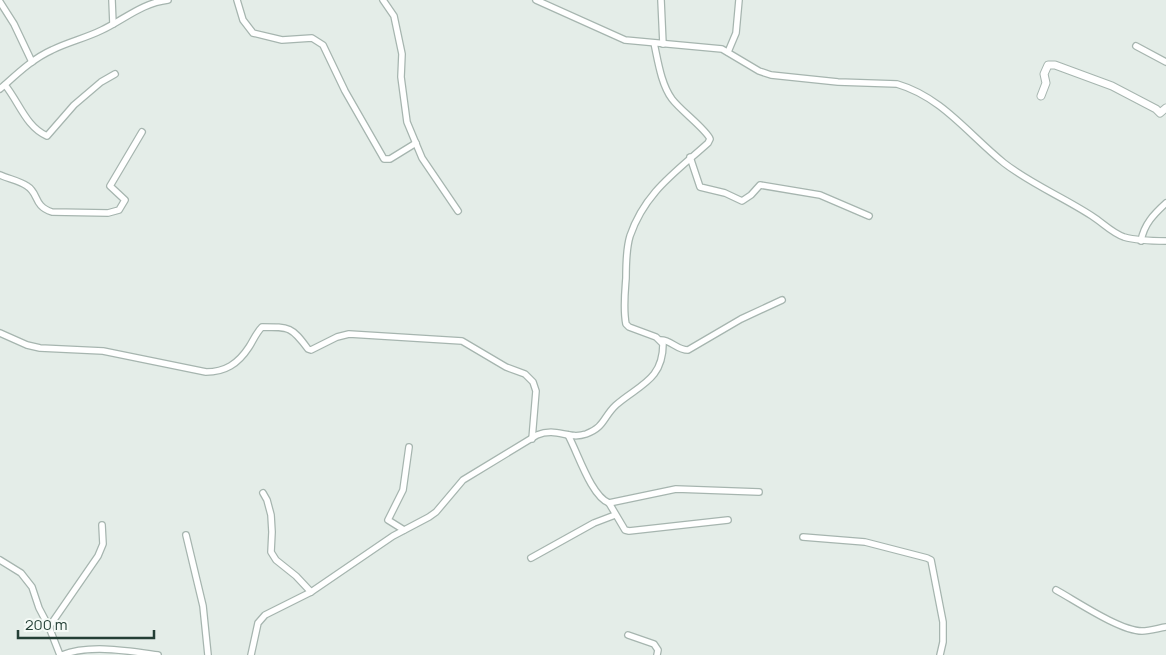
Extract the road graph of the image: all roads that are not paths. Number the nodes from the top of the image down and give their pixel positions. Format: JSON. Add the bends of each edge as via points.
{"nodes":[{"id":1,"x":112,"y":0,"type":"edge"},
{"id":2,"x":168,"y":0,"type":"edge"},
{"id":3,"x":237,"y":0,"type":"edge"},
{"id":4,"x":383,"y":0,"type":"edge"},
{"id":5,"x":536,"y":0,"type":"edge"},
{"id":6,"x":661,"y":0,"type":"edge"},
{"id":7,"x":739,"y":0,"type":"edge"},
{"id":8,"x":0,"y":2,"type":"edge"},
{"id":9,"x":113,"y":24,"type":"junction"},
{"id":10,"x":654,"y":43,"type":"junction"},
{"id":11,"x":663,"y":44,"type":"junction"},
{"id":12,"x":1136,"y":46,"type":"dead end"},
{"id":13,"x":728,"y":52,"type":"junction"},
{"id":14,"x":32,"y":62,"type":"junction"},
{"id":15,"x":1166,"y":62,"type":"edge"},
{"id":16,"x":114,"y":74,"type":"dead end"},
{"id":17,"x":3,"y":87,"type":"edge"},
{"id":18,"x":1041,"y":96,"type":"dead end"},
{"id":19,"x":1166,"y":108,"type":"edge"},
{"id":20,"x":142,"y":132,"type":"dead end"},
{"id":21,"x":416,"y":143,"type":"junction"},
{"id":22,"x":690,"y":157,"type":"junction"},
{"id":23,"x":0,"y":176,"type":"edge"},
{"id":24,"x":1166,"y":203,"type":"edge"},
{"id":25,"x":458,"y":211,"type":"dead end"},
{"id":26,"x":869,"y":216,"type":"dead end"},
{"id":27,"x":1141,"y":241,"type":"junction"},
{"id":28,"x":1166,"y":241,"type":"edge"},
{"id":29,"x":782,"y":300,"type":"dead end"},
{"id":30,"x":0,"y":333,"type":"edge"},
{"id":31,"x":661,"y":340,"type":"junction"},
{"id":32,"x":568,"y":435,"type":"junction"},
{"id":33,"x":532,"y":439,"type":"junction"},
{"id":34,"x":409,"y":447,"type":"dead end"},
{"id":35,"x":759,"y":492,"type":"dead end"},
{"id":36,"x":263,"y":493,"type":"dead end"},
{"id":37,"x":609,"y":503,"type":"junction"},
{"id":38,"x":616,"y":515,"type":"junction"},
{"id":39,"x":728,"y":520,"type":"dead end"},
{"id":40,"x":102,"y":525,"type":"dead end"},
{"id":41,"x":404,"y":530,"type":"junction"},
{"id":42,"x":186,"y":535,"type":"dead end"},
{"id":43,"x":803,"y":536,"type":"dead end"},
{"id":44,"x":531,"y":558,"type":"dead end"},
{"id":45,"x":0,"y":560,"type":"edge"},
{"id":46,"x":1056,"y":590,"type":"dead end"},
{"id":47,"x":311,"y":592,"type":"junction"},
{"id":48,"x":49,"y":627,"type":"junction"},
{"id":49,"x":1166,"y":627,"type":"edge"},
{"id":50,"x":628,"y":635,"type":"dead end"},
{"id":51,"x":61,"y":655,"type":"edge"},
{"id":52,"x":158,"y":655,"type":"edge"},
{"id":53,"x":208,"y":655,"type":"edge"},
{"id":54,"x":251,"y":655,"type":"edge"},
{"id":55,"x":656,"y":655,"type":"edge"},
{"id":56,"x":940,"y":655,"type":"edge"}],
"edges":[{"from":1,"to":9,"type":"street"},
{"from":2,"to":9,"type":"street","via":[[140,7]]},
{"from":3,"to":21,"type":"street","via":[[253,33],[282,40],[312,38],[323,45],[384,159]]},
{"from":4,"to":21,"type":"street","via":[[394,16],[402,54],[404,107]]},
{"from":5,"to":10,"type":"street","via":[[625,40]]},
{"from":6,"to":11,"type":"street"},
{"from":7,"to":13,"type":"street","via":[[736,33]]},
{"from":8,"to":14,"type":"street"},
{"from":9,"to":14,"type":"street","via":[[51,50]]},
{"from":10,"to":11,"type":"street"},
{"from":10,"to":22,"type":"street","via":[[671,98],[709,137],[708,143]]},
{"from":11,"to":13,"type":"street"},
{"from":12,"to":15,"type":"street"},
{"from":13,"to":27,"type":"street","via":[[771,75],[897,84],[920,92],[1032,182],[1108,228]]},
{"from":14,"to":17,"type":"street"},
{"from":16,"to":17,"type":"street","via":[[74,105],[47,136],[29,123],[14,97]]},
{"from":18,"to":19,"type":"street","via":[[1048,64],[1112,86],[1160,113]]},
{"from":20,"to":23,"type":"street","via":[[110,186],[125,200],[119,210],[108,213],[45,210],[28,186]]},
{"from":21,"to":25,"type":"street","via":[[422,158]]},
{"from":22,"to":26,"type":"street","via":[[700,187],[742,201],[760,185],[820,195]]},
{"from":22,"to":31,"type":"street","via":[[646,204],[630,236],[627,251],[626,324]]},
{"from":24,"to":27,"type":"street","via":[[1144,228]]},
{"from":27,"to":28,"type":"street"},
{"from":29,"to":31,"type":"street","via":[[688,350]]},
{"from":30,"to":33,"type":"street","via":[[40,348],[103,351],[206,372],[218,372],[235,363],[262,327],[289,329],[311,350],[349,334],[462,341],[531,379],[536,391]]},
{"from":31,"to":32,"type":"street","via":[[663,355],[650,380],[616,405],[601,426],[581,435]]},
{"from":32,"to":33,"type":"street","via":[[550,431]]},
{"from":32,"to":37,"type":"street","via":[[591,484]]},
{"from":33,"to":41,"type":"street","via":[[463,480],[436,512]]},
{"from":34,"to":41,"type":"street","via":[[403,490],[388,520]]},
{"from":35,"to":37,"type":"street","via":[[676,489]]},
{"from":36,"to":47,"type":"street","via":[[271,516],[271,552]]},
{"from":37,"to":38,"type":"street"},
{"from":38,"to":39,"type":"street","via":[[629,531]]},
{"from":38,"to":44,"type":"street","via":[[594,523]]},
{"from":40,"to":48,"type":"street","via":[[103,544],[98,556]]},
{"from":41,"to":47,"type":"street"},
{"from":42,"to":53,"type":"street","via":[[203,606]]},
{"from":43,"to":56,"type":"street","via":[[866,542],[931,560],[943,622]]},
{"from":45,"to":48,"type":"street","via":[[25,577]]},
{"from":46,"to":49,"type":"street","via":[[1131,629],[1143,631]]},
{"from":47,"to":54,"type":"street","via":[[260,620]]},
{"from":48,"to":51,"type":"street"},
{"from":50,"to":55,"type":"street","via":[[654,644],[658,650]]},
{"from":51,"to":52,"type":"street","via":[[86,650]]}]}
